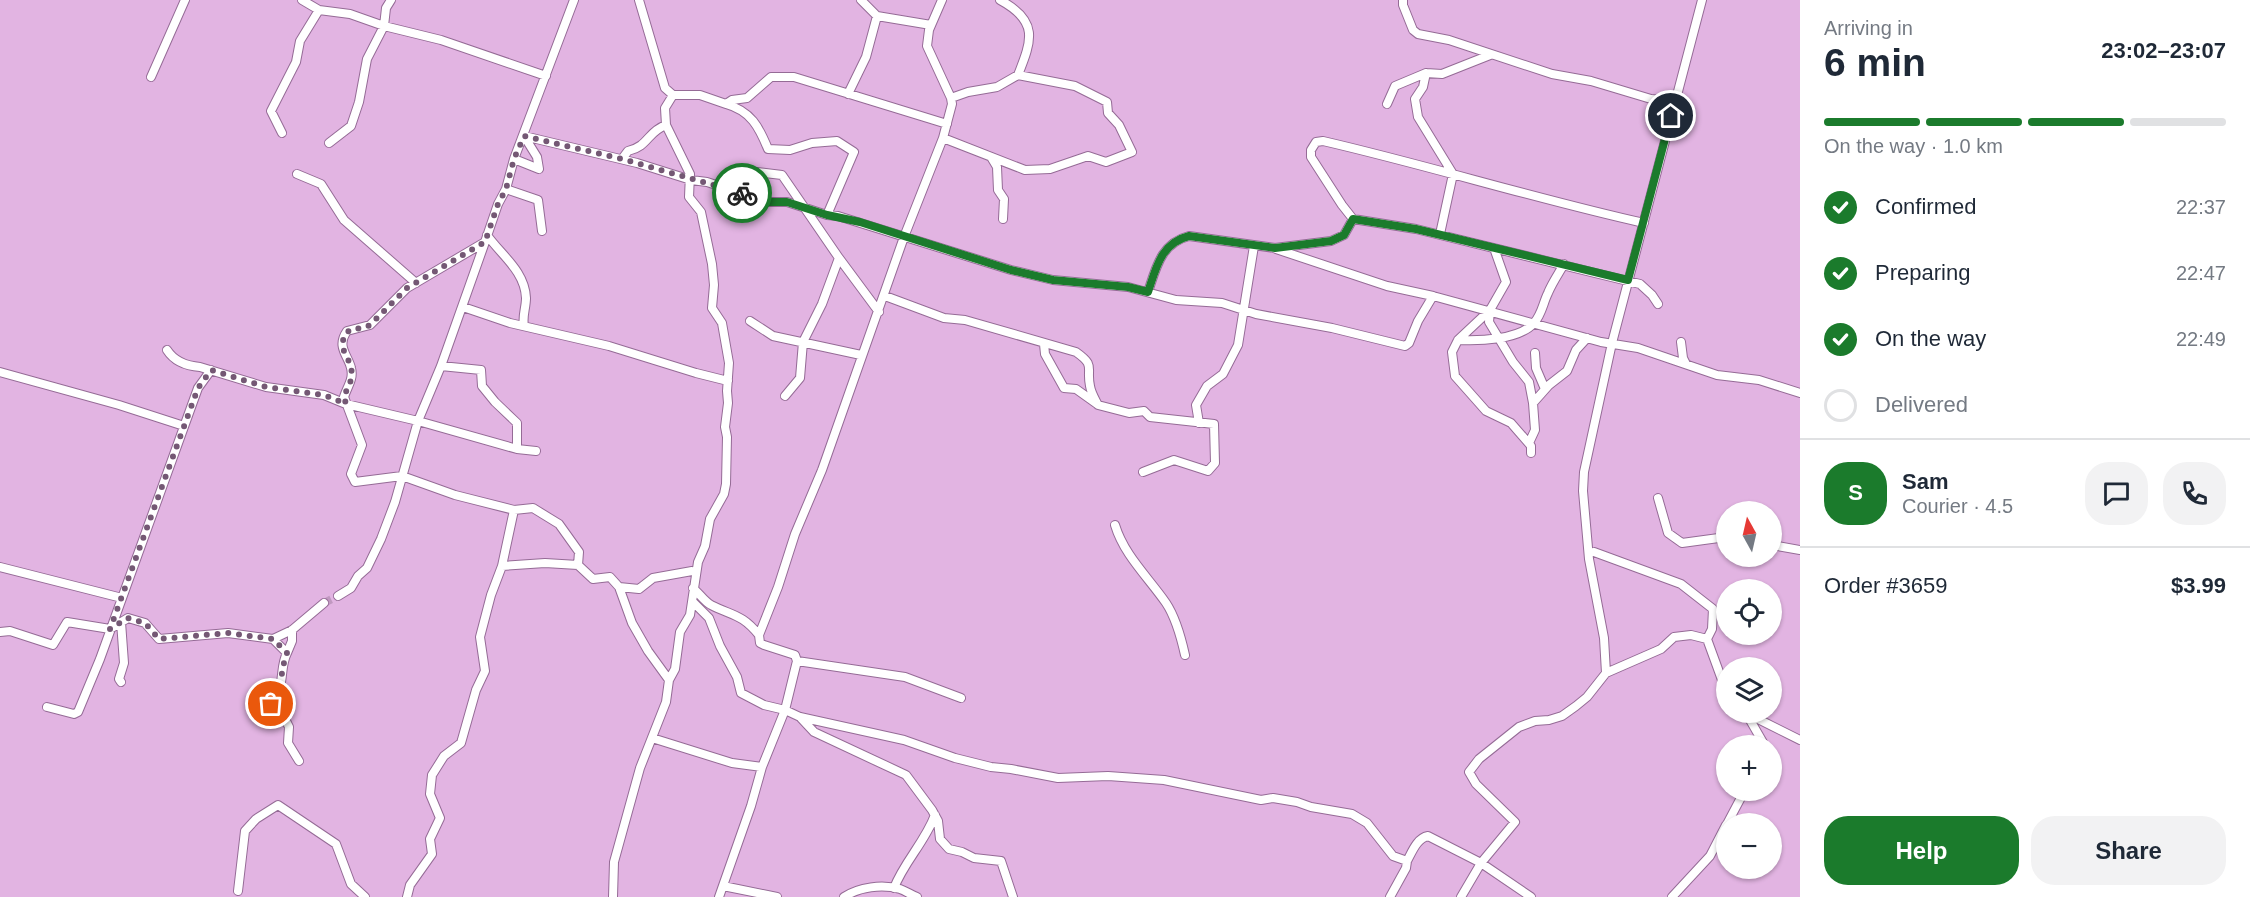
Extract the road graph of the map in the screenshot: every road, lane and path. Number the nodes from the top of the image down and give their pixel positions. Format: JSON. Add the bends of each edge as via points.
{"nodes":[{"id":1,"x":185,"y":0,"type":"edge"},
{"id":2,"x":302,"y":0,"type":"edge"},
{"id":3,"x":391,"y":0,"type":"edge"},
{"id":4,"x":574,"y":0,"type":"edge"},
{"id":5,"x":639,"y":0,"type":"edge"},
{"id":6,"x":861,"y":0,"type":"edge"},
{"id":7,"x":942,"y":0,"type":"edge"},
{"id":8,"x":1000,"y":0,"type":"edge"},
{"id":9,"x":1403,"y":0,"type":"edge"},
{"id":10,"x":1702,"y":0,"type":"edge"},
{"id":11,"x":319,"y":10,"type":"junction"},
{"id":12,"x":877,"y":16,"type":"junction"},
{"id":13,"x":931,"y":25,"type":"junction"},
{"id":14,"x":384,"y":26,"type":"junction"},
{"id":15,"x":1490,"y":55,"type":"junction"},
{"id":16,"x":1426,"y":73,"type":"junction"},
{"id":17,"x":1442,"y":74,"type":"junction"},
{"id":18,"x":1018,"y":75,"type":"junction"},
{"id":19,"x":546,"y":76,"type":"junction"},
{"id":20,"x":151,"y":77,"type":"dead end"},
{"id":21,"x":1423,"y":87,"type":"junction"},
{"id":22,"x":848,"y":94,"type":"junction"},
{"id":23,"x":674,"y":95,"type":"junction"},
{"id":24,"x":951,"y":98,"type":"junction"},
{"id":25,"x":1675,"y":101,"type":"junction"},
{"id":26,"x":726,"y":104,"type":"junction"},
{"id":27,"x":1387,"y":104,"type":"dead end"},
{"id":28,"x":947,"y":124,"type":"junction"},
{"id":29,"x":666,"y":125,"type":"junction"},
{"id":30,"x":282,"y":133,"type":"dead end"},
{"id":31,"x":524,"y":136,"type":"junction"},
{"id":32,"x":943,"y":138,"type":"junction"},
{"id":33,"x":329,"y":143,"type":"dead end"},
{"id":34,"x":991,"y":157,"type":"junction"},
{"id":35,"x":514,"y":159,"type":"junction"},
{"id":36,"x":622,"y":159,"type":"junction"},
{"id":37,"x":297,"y":174,"type":"dead end"},
{"id":38,"x":1453,"y":174,"type":"junction"},
{"id":39,"x":691,"y":180,"type":"junction"},
{"id":40,"x":723,"y":187,"type":"junction"},
{"id":41,"x":506,"y":189,"type":"junction"},
{"id":42,"x":806,"y":208,"type":"junction"},
{"id":43,"x":827,"y":215,"type":"junction"},
{"id":44,"x":1003,"y":219,"type":"dead end"},
{"id":45,"x":1353,"y":219,"type":"junction"},
{"id":46,"x":1644,"y":223,"type":"junction"},
{"id":47,"x":542,"y":231,"type":"dead end"},
{"id":48,"x":1440,"y":234,"type":"junction"},
{"id":49,"x":904,"y":237,"type":"junction"},
{"id":50,"x":486,"y":238,"type":"junction"},
{"id":51,"x":1254,"y":246,"type":"junction"},
{"id":52,"x":1275,"y":248,"type":"junction"},
{"id":53,"x":1494,"y":248,"type":"junction"},
{"id":54,"x":839,"y":258,"type":"junction"},
{"id":55,"x":1564,"y":264,"type":"junction"},
{"id":56,"x":1628,"y":280,"type":"junction"},
{"id":57,"x":416,"y":283,"type":"junction"},
{"id":58,"x":1148,"y":292,"type":"junction"},
{"id":59,"x":885,"y":296,"type":"junction"},
{"id":60,"x":1433,"y":296,"type":"junction"},
{"id":61,"x":1658,"y":304,"type":"dead end"},
{"id":62,"x":463,"y":307,"type":"junction"},
{"id":63,"x":1245,"y":310,"type":"junction"},
{"id":64,"x":1490,"y":310,"type":"junction"},
{"id":65,"x":879,"y":312,"type":"junction"},
{"id":66,"x":750,"y":321,"type":"dead end"},
{"id":67,"x":1534,"y":323,"type":"junction"},
{"id":68,"x":524,"y":326,"type":"junction"},
{"id":69,"x":1498,"y":337,"type":"junction"},
{"id":70,"x":1587,"y":338,"type":"junction"},
{"id":71,"x":1458,"y":340,"type":"junction"},
{"id":72,"x":803,"y":342,"type":"junction"},
{"id":73,"x":1681,"y":342,"type":"dead end"},
{"id":74,"x":1044,"y":344,"type":"junction"},
{"id":75,"x":1612,"y":344,"type":"junction"},
{"id":76,"x":167,"y":350,"type":"dead end"},
{"id":77,"x":1535,"y":353,"type":"dead end"},
{"id":78,"x":861,"y":355,"type":"junction"},
{"id":79,"x":1686,"y":364,"type":"junction"},
{"id":80,"x":441,"y":366,"type":"junction"},
{"id":81,"x":211,"y":370,"type":"junction"},
{"id":82,"x":0,"y":372,"type":"edge"},
{"id":83,"x":728,"y":381,"type":"junction"},
{"id":84,"x":1545,"y":389,"type":"junction"},
{"id":85,"x":1800,"y":393,"type":"edge"},
{"id":86,"x":785,"y":396,"type":"dead end"},
{"id":87,"x":1533,"y":403,"type":"junction"},
{"id":88,"x":346,"y":404,"type":"junction"},
{"id":89,"x":1098,"y":405,"type":"junction"},
{"id":90,"x":418,"y":421,"type":"junction"},
{"id":91,"x":1199,"y":423,"type":"junction"},
{"id":92,"x":184,"y":426,"type":"junction"},
{"id":93,"x":1528,"y":443,"type":"junction"},
{"id":94,"x":517,"y":448,"type":"junction"},
{"id":95,"x":536,"y":451,"type":"dead end"},
{"id":96,"x":1531,"y":453,"type":"dead end"},
{"id":97,"x":1143,"y":472,"type":"dead end"},
{"id":98,"x":402,"y":476,"type":"junction"},
{"id":99,"x":1658,"y":498,"type":"dead end"},
{"id":100,"x":514,"y":510,"type":"junction"},
{"id":101,"x":1115,"y":525,"type":"dead end"},
{"id":102,"x":1716,"y":538,"type":"edge"},
{"id":103,"x":1782,"y":547,"type":"edge"},
{"id":104,"x":1800,"y":550,"type":"edge"},
{"id":105,"x":1594,"y":552,"type":"dead end"},
{"id":106,"x":578,"y":565,"type":"junction"},
{"id":107,"x":502,"y":566,"type":"junction"},
{"id":108,"x":0,"y":567,"type":"edge"},
{"id":109,"x":696,"y":573,"type":"junction"},
{"id":110,"x":620,"y":587,"type":"junction"},
{"id":111,"x":693,"y":588,"type":"junction"},
{"id":112,"x":338,"y":596,"type":"tunnel mouth"},
{"id":113,"x":122,"y":598,"type":"junction"},
{"id":114,"x":693,"y":602,"type":"junction"},
{"id":115,"x":324,"y":603,"type":"tunnel mouth"},
{"id":116,"x":122,"y":622,"type":"junction"},
{"id":117,"x":110,"y":629,"type":"junction"},
{"id":118,"x":292,"y":630,"type":"junction"},
{"id":119,"x":0,"y":632,"type":"edge"},
{"id":120,"x":759,"y":635,"type":"junction"},
{"id":121,"x":273,"y":639,"type":"junction"},
{"id":122,"x":1707,"y":639,"type":"junction"},
{"id":123,"x":287,"y":653,"type":"junction"},
{"id":124,"x":1185,"y":655,"type":"dead end"},
{"id":125,"x":797,"y":661,"type":"junction"},
{"id":126,"x":1716,"y":664,"type":"edge"},
{"id":127,"x":1606,"y":673,"type":"junction"},
{"id":128,"x":669,"y":680,"type":"junction"},
{"id":129,"x":122,"y":682,"type":"dead end"},
{"id":130,"x":961,"y":698,"type":"dead end"},
{"id":131,"x":46,"y":707,"type":"dead end"},
{"id":132,"x":785,"y":710,"type":"junction"},
{"id":133,"x":800,"y":717,"type":"junction"},
{"id":134,"x":1766,"y":723,"type":"edge"},
{"id":135,"x":652,"y":738,"type":"junction"},
{"id":136,"x":1800,"y":740,"type":"edge"},
{"id":137,"x":299,"y":761,"type":"dead end"},
{"id":138,"x":762,"y":767,"type":"junction"},
{"id":139,"x":935,"y":815,"type":"junction"},
{"id":140,"x":1716,"y":845,"type":"edge"},
{"id":141,"x":1407,"y":861,"type":"junction"},
{"id":142,"x":1481,"y":863,"type":"junction"},
{"id":143,"x":723,"y":886,"type":"junction"},
{"id":144,"x":894,"y":888,"type":"junction"},
{"id":145,"x":238,"y":891,"type":"dead end"},
{"id":146,"x":365,"y":897,"type":"edge"},
{"id":147,"x":407,"y":897,"type":"edge"},
{"id":148,"x":613,"y":897,"type":"edge"},
{"id":149,"x":719,"y":897,"type":"edge"},
{"id":150,"x":777,"y":897,"type":"edge"},
{"id":151,"x":844,"y":897,"type":"edge"},
{"id":152,"x":917,"y":897,"type":"edge"},
{"id":153,"x":1013,"y":897,"type":"edge"},
{"id":154,"x":1390,"y":897,"type":"edge"},
{"id":155,"x":1461,"y":897,"type":"edge"},
{"id":156,"x":1530,"y":897,"type":"edge"},
{"id":157,"x":1672,"y":897,"type":"edge"}],
"edges":[{"from":1,"to":20,"type":"street"},
{"from":2,"to":11,"type":"street"},
{"from":3,"to":14,"type":"street"},
{"from":4,"to":19,"type":"street"},
{"from":5,"to":23,"type":"street","via":[[665,88]]},
{"from":6,"to":12,"type":"street"},
{"from":7,"to":13,"type":"street"},
{"from":8,"to":18,"type":"street","via":[[1016,8],[1031,33]]},
{"from":9,"to":15,"type":"street","via":[[1418,34]]},
{"from":10,"to":25,"type":"street"},
{"from":11,"to":14,"type":"street","via":[[350,14]]},
{"from":11,"to":30,"type":"street","via":[[300,42],[296,62],[271,111]]},
{"from":12,"to":13,"type":"street"},
{"from":12,"to":22,"type":"street","via":[[866,57]]},
{"from":13,"to":24,"type":"street","via":[[928,52]]},
{"from":14,"to":19,"type":"street","via":[[441,40]]},
{"from":14,"to":33,"type":"street","via":[[367,59],[351,126]]},
{"from":15,"to":17,"type":"street"},
{"from":15,"to":25,"type":"street","via":[[1651,99]]},
{"from":16,"to":17,"type":"street"},
{"from":16,"to":21,"type":"street"},
{"from":16,"to":27,"type":"street","via":[[1395,86]]},
{"from":17,"to":21,"type":"street"},
{"from":18,"to":24,"type":"street","via":[[997,87]]},
{"from":18,"to":34,"type":"street","via":[[1075,86],[1107,102],[1108,113],[1119,125],[1132,152],[1106,162],[1088,156],[1050,170],[1025,170]]},
{"from":19,"to":31,"type":"street"},
{"from":21,"to":38,"type":"street","via":[[1414,99],[1418,117]]},
{"from":22,"to":26,"type":"street","via":[[794,77],[771,77],[747,98]]},
{"from":22,"to":28,"type":"street"},
{"from":23,"to":26,"type":"street","via":[[700,95]]},
{"from":23,"to":29,"type":"street","via":[[665,108]]},
{"from":24,"to":28,"type":"street"},
{"from":25,"to":46,"type":"street"},
{"from":26,"to":43,"type":"street","via":[[757,123],[768,149],[790,150],[837,141],[854,152]]},
{"from":28,"to":32,"type":"street"},
{"from":29,"to":36,"type":"street","via":[[655,129],[646,143],[628,151]]},
{"from":29,"to":39,"type":"street"},
{"from":31,"to":35,"type":"street"},
{"from":31,"to":35,"type":"street","via":[[537,157],[539,169]]},
{"from":31,"to":36,"type":"street"},
{"from":32,"to":34,"type":"street"},
{"from":32,"to":49,"type":"street"},
{"from":34,"to":44,"type":"street","via":[[997,167],[998,190],[1004,199]]},
{"from":35,"to":41,"type":"street"},
{"from":36,"to":39,"type":"street"},
{"from":37,"to":57,"type":"street","via":[[321,184],[344,220]]},
{"from":38,"to":45,"type":"street","via":[[1402,159],[1316,142],[1311,157]]},
{"from":38,"to":46,"type":"street"},
{"from":38,"to":48,"type":"street"},
{"from":39,"to":40,"type":"street"},
{"from":39,"to":83,"type":"street","via":[[689,197],[701,213],[709,244],[714,285],[712,308],[722,324]]},
{"from":40,"to":42,"type":"street","via":[[768,202]]},
{"from":40,"to":42,"type":"street","via":[[743,185],[757,172],[782,175]]},
{"from":41,"to":47,"type":"street","via":[[538,200]]},
{"from":41,"to":50,"type":"street"},
{"from":42,"to":43,"type":"street"},
{"from":42,"to":54,"type":"street"},
{"from":43,"to":49,"type":"street"},
{"from":45,"to":48,"type":"street"},
{"from":45,"to":52,"type":"street","via":[[1344,235],[1331,241]]},
{"from":46,"to":56,"type":"street"},
{"from":48,"to":53,"type":"street"},
{"from":49,"to":58,"type":"street","via":[[1053,280]]},
{"from":49,"to":59,"type":"street"},
{"from":50,"to":57,"type":"street"},
{"from":50,"to":62,"type":"street"},
{"from":50,"to":68,"type":"street","via":[[511,262],[523,282]]},
{"from":51,"to":52,"type":"street"},
{"from":51,"to":58,"type":"street","via":[[1181,238],[1165,250]]},
{"from":51,"to":63,"type":"street"},
{"from":52,"to":60,"type":"street","via":[[1387,286]]},
{"from":53,"to":55,"type":"street"},
{"from":53,"to":64,"type":"street","via":[[1506,282]]},
{"from":54,"to":65,"type":"street"},
{"from":54,"to":72,"type":"street"},
{"from":55,"to":56,"type":"street"},
{"from":55,"to":67,"type":"street"},
{"from":56,"to":61,"type":"street","via":[[1640,284]]},
{"from":56,"to":75,"type":"street"},
{"from":57,"to":88,"type":"street","via":[[370,325],[351,329],[344,335],[344,356],[351,368]]},
{"from":58,"to":63,"type":"street"},
{"from":59,"to":65,"type":"street"},
{"from":59,"to":74,"type":"street","via":[[944,318],[965,320]]},
{"from":60,"to":63,"type":"street","via":[[1405,346]]},
{"from":60,"to":64,"type":"street"},
{"from":62,"to":68,"type":"street"},
{"from":62,"to":80,"type":"street"},
{"from":63,"to":91,"type":"street","via":[[1238,345],[1223,374],[1207,386],[1196,405]]},
{"from":64,"to":67,"type":"street"},
{"from":64,"to":69,"type":"street","via":[[1489,322]]},
{"from":64,"to":71,"type":"street"},
{"from":65,"to":78,"type":"street"},
{"from":66,"to":72,"type":"street","via":[[773,336]]},
{"from":67,"to":69,"type":"street","via":[[1518,333]]},
{"from":67,"to":70,"type":"street"},
{"from":68,"to":83,"type":"street"},
{"from":69,"to":71,"type":"street"},
{"from":69,"to":87,"type":"street","via":[[1529,382]]},
{"from":70,"to":75,"type":"street"},
{"from":70,"to":84,"type":"street","via":[[1576,350],[1567,371]]},
{"from":71,"to":93,"type":"street","via":[[1452,352],[1455,376],[1486,411],[1511,423]]},
{"from":72,"to":78,"type":"street"},
{"from":72,"to":86,"type":"street","via":[[800,378]]},
{"from":73,"to":79,"type":"street"},
{"from":74,"to":89,"type":"street","via":[[1045,354],[1064,388],[1076,389]]},
{"from":74,"to":89,"type":"street","via":[[1070,349],[1087,360],[1090,388]]},
{"from":75,"to":79,"type":"street"},
{"from":75,"to":127,"type":"street","via":[[1583,492]]},
{"from":76,"to":81,"type":"street","via":[[189,366]]},
{"from":77,"to":84,"type":"street","via":[[1536,368]]},
{"from":78,"to":120,"type":"street"},
{"from":79,"to":85,"type":"street","via":[[1717,375],[1759,380]]},
{"from":80,"to":90,"type":"street"},
{"from":80,"to":94,"type":"street","via":[[481,370],[482,386],[517,423]]},
{"from":81,"to":88,"type":"street","via":[[266,387],[324,395]]},
{"from":81,"to":92,"type":"street","via":[[198,388]]},
{"from":82,"to":92,"type":"street"},
{"from":83,"to":109,"type":"street","via":[[726,484],[710,519]]},
{"from":84,"to":87,"type":"street"},
{"from":87,"to":93,"type":"street","via":[[1535,430]]},
{"from":88,"to":90,"type":"street"},
{"from":88,"to":98,"type":"street","via":[[362,445],[351,474],[355,482]]},
{"from":89,"to":91,"type":"street"},
{"from":90,"to":94,"type":"street"},
{"from":90,"to":98,"type":"street"},
{"from":91,"to":97,"type":"street","via":[[1214,424],[1215,463],[1208,471],[1174,460]]},
{"from":92,"to":113,"type":"street"},
{"from":93,"to":96,"type":"street"},
{"from":94,"to":95,"type":"street"},
{"from":98,"to":100,"type":"street"},
{"from":98,"to":112,"type":"street","via":[[392,512],[368,568],[351,588]]},
{"from":99,"to":102,"type":"street","via":[[1668,532],[1682,543]]},
{"from":100,"to":106,"type":"street","via":[[532,508],[559,524],[579,552]]},
{"from":100,"to":107,"type":"street"},
{"from":101,"to":124,"type":"street","via":[[1120,540],[1167,604]]},
{"from":103,"to":104,"type":"street"},
{"from":105,"to":122,"type":"street","via":[[1681,584],[1697,596],[1713,609]]},
{"from":106,"to":107,"type":"street","via":[[545,562]]},
{"from":106,"to":110,"type":"street","via":[[593,579],[610,577]]},
{"from":107,"to":147,"type":"street","via":[[480,637],[485,671],[461,743],[444,756],[432,775],[430,794],[440,818],[430,839],[432,854],[410,885]]},
{"from":108,"to":113,"type":"street"},
{"from":109,"to":110,"type":"street","via":[[653,578],[639,589]]},
{"from":109,"to":111,"type":"street"},
{"from":110,"to":128,"type":"street","via":[[632,623]]},
{"from":111,"to":114,"type":"street"},
{"from":111,"to":120,"type":"street","via":[[709,604],[747,621]]},
{"from":113,"to":117,"type":"street"},
{"from":114,"to":128,"type":"street"},
{"from":114,"to":132,"type":"street","via":[[709,618],[741,693]]},
{"from":115,"to":118,"type":"street"},
{"from":116,"to":117,"type":"street"},
{"from":116,"to":121,"type":"street","via":[[128,618],[145,623],[159,639],[228,633]]},
{"from":116,"to":129,"type":"street"},
{"from":117,"to":119,"type":"street","via":[[68,622],[53,645],[10,631]]},
{"from":117,"to":131,"type":"street","via":[[78,712]]},
{"from":118,"to":121,"type":"street"},
{"from":118,"to":123,"type":"street"},
{"from":120,"to":125,"type":"street","via":[[760,643],[795,655]]},
{"from":121,"to":123,"type":"street"},
{"from":122,"to":126,"type":"street"},
{"from":122,"to":127,"type":"street","via":[[1691,635],[1674,637],[1661,649]]},
{"from":123,"to":137,"type":"street","via":[[271,704],[289,727],[288,743]]},
{"from":125,"to":130,"type":"street","via":[[905,676]]},
{"from":125,"to":132,"type":"street"},
{"from":127,"to":142,"type":"street","via":[[1576,706],[1562,716],[1519,727],[1469,772],[1515,822]]},
{"from":128,"to":135,"type":"street","via":[[666,702]]},
{"from":132,"to":133,"type":"street"},
{"from":132,"to":138,"type":"street"},
{"from":133,"to":139,"type":"street","via":[[814,732],[904,773]]},
{"from":133,"to":141,"type":"street","via":[[904,740],[992,767],[1058,778],[1164,780],[1352,813],[1379,835],[1393,856]]},
{"from":134,"to":136,"type":"street"},
{"from":135,"to":138,"type":"street","via":[[732,763]]},
{"from":135,"to":148,"type":"street","via":[[614,862]]},
{"from":138,"to":143,"type":"street"},
{"from":139,"to":144,"type":"street"},
{"from":139,"to":153,"type":"street","via":[[939,839],[949,849],[974,858],[1001,861]]},
{"from":140,"to":157,"type":"street"},
{"from":141,"to":142,"type":"street","via":[[1419,841],[1428,836]]},
{"from":141,"to":154,"type":"street"},
{"from":142,"to":155,"type":"street"},
{"from":142,"to":156,"type":"street"},
{"from":143,"to":149,"type":"street"},
{"from":143,"to":150,"type":"street"},
{"from":144,"to":151,"type":"street","via":[[867,888]]},
{"from":144,"to":152,"type":"street"},
{"from":145,"to":146,"type":"street","via":[[244,831],[278,806],[336,844],[351,884]]}]}
